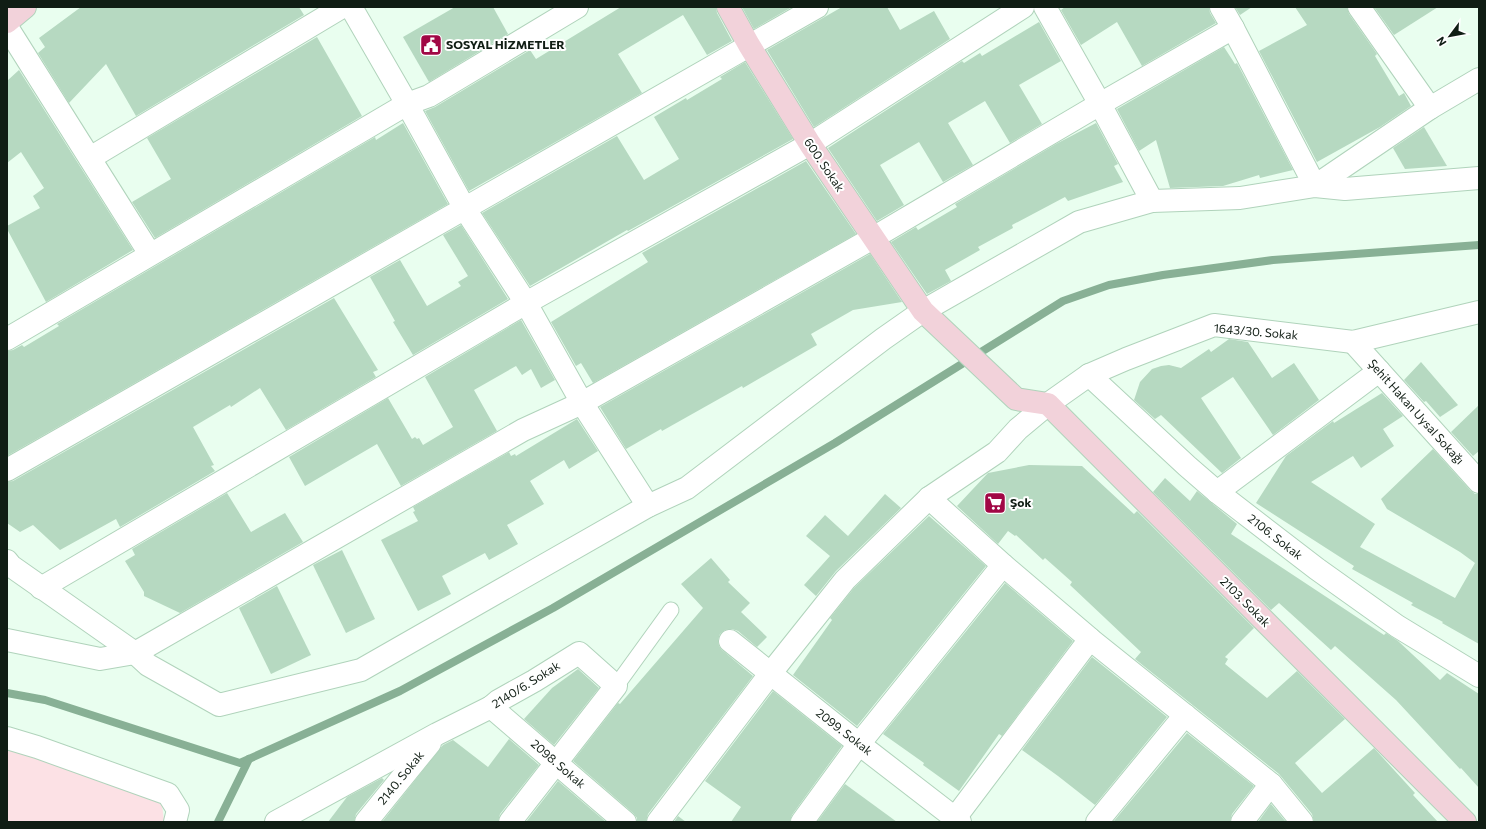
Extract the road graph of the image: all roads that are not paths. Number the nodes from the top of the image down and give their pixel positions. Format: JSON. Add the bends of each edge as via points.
{"nodes":[{"id":1,"x":25,"y":7,"type":"edge"},
{"id":2,"x":342,"y":7,"type":"edge"},
{"id":3,"x":351,"y":7,"type":"edge"},
{"id":4,"x":577,"y":7,"type":"edge"},
{"id":5,"x":728,"y":7,"type":"edge"},
{"id":6,"x":817,"y":7,"type":"edge"},
{"id":7,"x":1022,"y":7,"type":"edge"},
{"id":8,"x":1045,"y":7,"type":"edge"},
{"id":9,"x":1220,"y":7,"type":"edge"},
{"id":10,"x":1359,"y":7,"type":"edge"},
{"id":11,"x":551,"y":14,"type":"edge"},
{"id":12,"x":7,"y":22,"type":"edge"},
{"id":13,"x":7,"y":27,"type":"edge"},
{"id":14,"x":1233,"y":28,"type":"junction"},
{"id":15,"x":749,"y":45,"type":"junction"},
{"id":16,"x":1479,"y":79,"type":"edge"},
{"id":17,"x":407,"y":104,"type":"junction"},
{"id":18,"x":1100,"y":104,"type":"junction"},
{"id":19,"x":1430,"y":108,"type":"junction"},
{"id":20,"x":810,"y":144,"type":"junction"},
{"id":21,"x":90,"y":158,"type":"junction"},
{"id":22,"x":1479,"y":178,"type":"edge"},
{"id":23,"x":1315,"y":186,"type":"junction"},
{"id":24,"x":1152,"y":201,"type":"junction"},
{"id":25,"x":465,"y":209,"type":"junction"},
{"id":26,"x":873,"y":238,"type":"junction"},
{"id":27,"x":150,"y":254,"type":"junction"},
{"id":28,"x":526,"y":303,"type":"junction"},
{"id":29,"x":1479,"y":312,"type":"edge"},
{"id":30,"x":926,"y":314,"type":"junction"},
{"id":31,"x":7,"y":339,"type":"edge"},
{"id":32,"x":1353,"y":342,"type":"junction"},
{"id":33,"x":1379,"y":371,"type":"junction"},
{"id":34,"x":1089,"y":375,"type":"junction"},
{"id":35,"x":582,"y":403,"type":"junction"},
{"id":36,"x":1048,"y":404,"type":"junction"},
{"id":37,"x":7,"y":470,"type":"edge"},
{"id":38,"x":1479,"y":482,"type":"edge"},
{"id":39,"x":1217,"y":492,"type":"junction"},
{"id":40,"x":929,"y":498,"type":"junction"},
{"id":41,"x":648,"y":506,"type":"junction"},
{"id":42,"x":7,"y":561,"type":"edge"},
{"id":43,"x":1003,"y":564,"type":"junction"},
{"id":44,"x":41,"y":588,"type":"junction"},
{"id":45,"x":671,"y":610,"type":"dead end"},
{"id":46,"x":1090,"y":639,"type":"junction"},
{"id":47,"x":7,"y":640,"type":"edge"},
{"id":48,"x":730,"y":641,"type":"dead end"},
{"id":49,"x":135,"y":653,"type":"junction"},
{"id":50,"x":770,"y":674,"type":"junction"},
{"id":51,"x":1479,"y":676,"type":"edge"},
{"id":52,"x":616,"y":686,"type":"junction"},
{"id":53,"x":491,"y":707,"type":"junction"},
{"id":54,"x":1185,"y":715,"type":"junction"},
{"id":55,"x":437,"y":734,"type":"junction"},
{"id":56,"x":7,"y":738,"type":"edge"},
{"id":57,"x":859,"y":744,"type":"junction"},
{"id":58,"x":556,"y":762,"type":"junction"},
{"id":59,"x":1271,"y":784,"type":"junction"},
{"id":60,"x":282,"y":820,"type":"edge"},
{"id":61,"x":956,"y":821,"type":"edge"},
{"id":62,"x":175,"y":822,"type":"edge"},
{"id":63,"x":366,"y":822,"type":"edge"},
{"id":64,"x":510,"y":822,"type":"edge"},
{"id":65,"x":625,"y":822,"type":"edge"},
{"id":66,"x":658,"y":822,"type":"edge"},
{"id":67,"x":802,"y":822,"type":"edge"},
{"id":68,"x":1097,"y":822,"type":"edge"},
{"id":69,"x":1242,"y":822,"type":"edge"},
{"id":70,"x":1302,"y":822,"type":"edge"},
{"id":71,"x":1465,"y":822,"type":"edge"}],
"edges":[{"from":1,"to":12,"type":"main road"},
{"from":2,"to":21,"type":"street"},
{"from":3,"to":17,"type":"street"},
{"from":4,"to":11,"type":"street"},
{"from":5,"to":15,"type":"main road","name":"600. Sokak"},
{"from":6,"to":15,"type":"street"},
{"from":7,"to":20,"type":"street"},
{"from":8,"to":18,"type":"street"},
{"from":9,"to":14,"type":"street"},
{"from":10,"to":19,"type":"street"},
{"from":11,"to":17,"type":"street","via":[[429,96]]},
{"from":13,"to":21,"type":"street"},
{"from":14,"to":18,"type":"street"},
{"from":14,"to":23,"type":"street"},
{"from":15,"to":20,"type":"main road","name":"600. Sokak"},
{"from":15,"to":25,"type":"street"},
{"from":16,"to":19,"type":"street"},
{"from":17,"to":25,"type":"street"},
{"from":17,"to":27,"type":"street"},
{"from":18,"to":24,"type":"street"},
{"from":18,"to":26,"type":"street"},
{"from":19,"to":23,"type":"street"},
{"from":20,"to":26,"type":"main road","name":"600. Sokak"},
{"from":20,"to":28,"type":"street"},
{"from":21,"to":27,"type":"street"},
{"from":22,"to":23,"type":"street","via":[[1345,189]]},
{"from":23,"to":24,"type":"street","via":[[1240,198]]},
{"from":24,"to":30,"type":"street","via":[[1079,222]]},
{"from":25,"to":28,"type":"street"},
{"from":25,"to":37,"type":"street"},
{"from":26,"to":30,"type":"main road","name":"600. Sokak"},
{"from":26,"to":35,"type":"street"},
{"from":27,"to":31,"type":"street"},
{"from":28,"to":35,"type":"street"},
{"from":28,"to":44,"type":"street"},
{"from":29,"to":32,"type":"street","name":"1643/30. Sokak"},
{"from":30,"to":36,"type":"main road","name":"600. Sokak","via":[[1016,399]]},
{"from":30,"to":41,"type":"street","via":[[877,344],[687,488]]},
{"from":32,"to":33,"type":"street","name":"Şehit Hakan Uysal Sokağı"},
{"from":32,"to":34,"type":"street","name":"1643/30. Sokak","via":[[1214,326]]},
{"from":33,"to":38,"type":"street","name":"Şehit Hakan Uysal Sokağı"},
{"from":33,"to":39,"type":"street"},
{"from":34,"to":36,"type":"street","name":"1643/30. Sokak"},
{"from":34,"to":39,"type":"street","name":"2106. Sokak"},
{"from":35,"to":41,"type":"street"},
{"from":35,"to":49,"type":"street","via":[[524,430]]},
{"from":36,"to":40,"type":"street","name":"1643/30. Sokak","via":[[1018,429],[997,452]]},
{"from":36,"to":71,"type":"main road","name":"2103. Sokak"},
{"from":39,"to":51,"type":"street","name":"2106. Sokak","via":[[1317,570],[1384,617]]},
{"from":40,"to":43,"type":"street"},
{"from":40,"to":50,"type":"street","name":"1643/30. Sokak","via":[[845,580]]},
{"from":41,"to":49,"type":"street","via":[[361,670],[219,705],[148,665]]},
{"from":42,"to":44,"type":"street"},
{"from":43,"to":46,"type":"street"},
{"from":43,"to":57,"type":"street"},
{"from":44,"to":49,"type":"street"},
{"from":45,"to":52,"type":"lane"},
{"from":46,"to":54,"type":"street"},
{"from":46,"to":61,"type":"street"},
{"from":47,"to":49,"type":"street","via":[[100,659]]},
{"from":48,"to":50,"type":"street","name":"2099. Sokak"},
{"from":50,"to":57,"type":"street","name":"2099. Sokak"},
{"from":50,"to":66,"type":"street","name":"1643/30. Sokak"},
{"from":52,"to":53,"type":"street","name":"2140/6. Sokak","via":[[579,652]]},
{"from":52,"to":58,"type":"street"},
{"from":53,"to":55,"type":"street","name":"2140/6. Sokak"},
{"from":53,"to":58,"type":"street","name":"2098. Sokak"},
{"from":54,"to":59,"type":"street"},
{"from":54,"to":68,"type":"street"},
{"from":55,"to":60,"type":"street","name":"2140/6. Sokak"},
{"from":55,"to":63,"type":"street","name":"2140. Sokak"},
{"from":56,"to":62,"type":"street","via":[[37,746],[168,794],[178,810]]},
{"from":57,"to":61,"type":"street","name":"2099. Sokak"},
{"from":57,"to":67,"type":"street"},
{"from":58,"to":64,"type":"street"},
{"from":58,"to":65,"type":"street","name":"2098. Sokak"},
{"from":59,"to":69,"type":"street"},
{"from":59,"to":70,"type":"street"}]}
